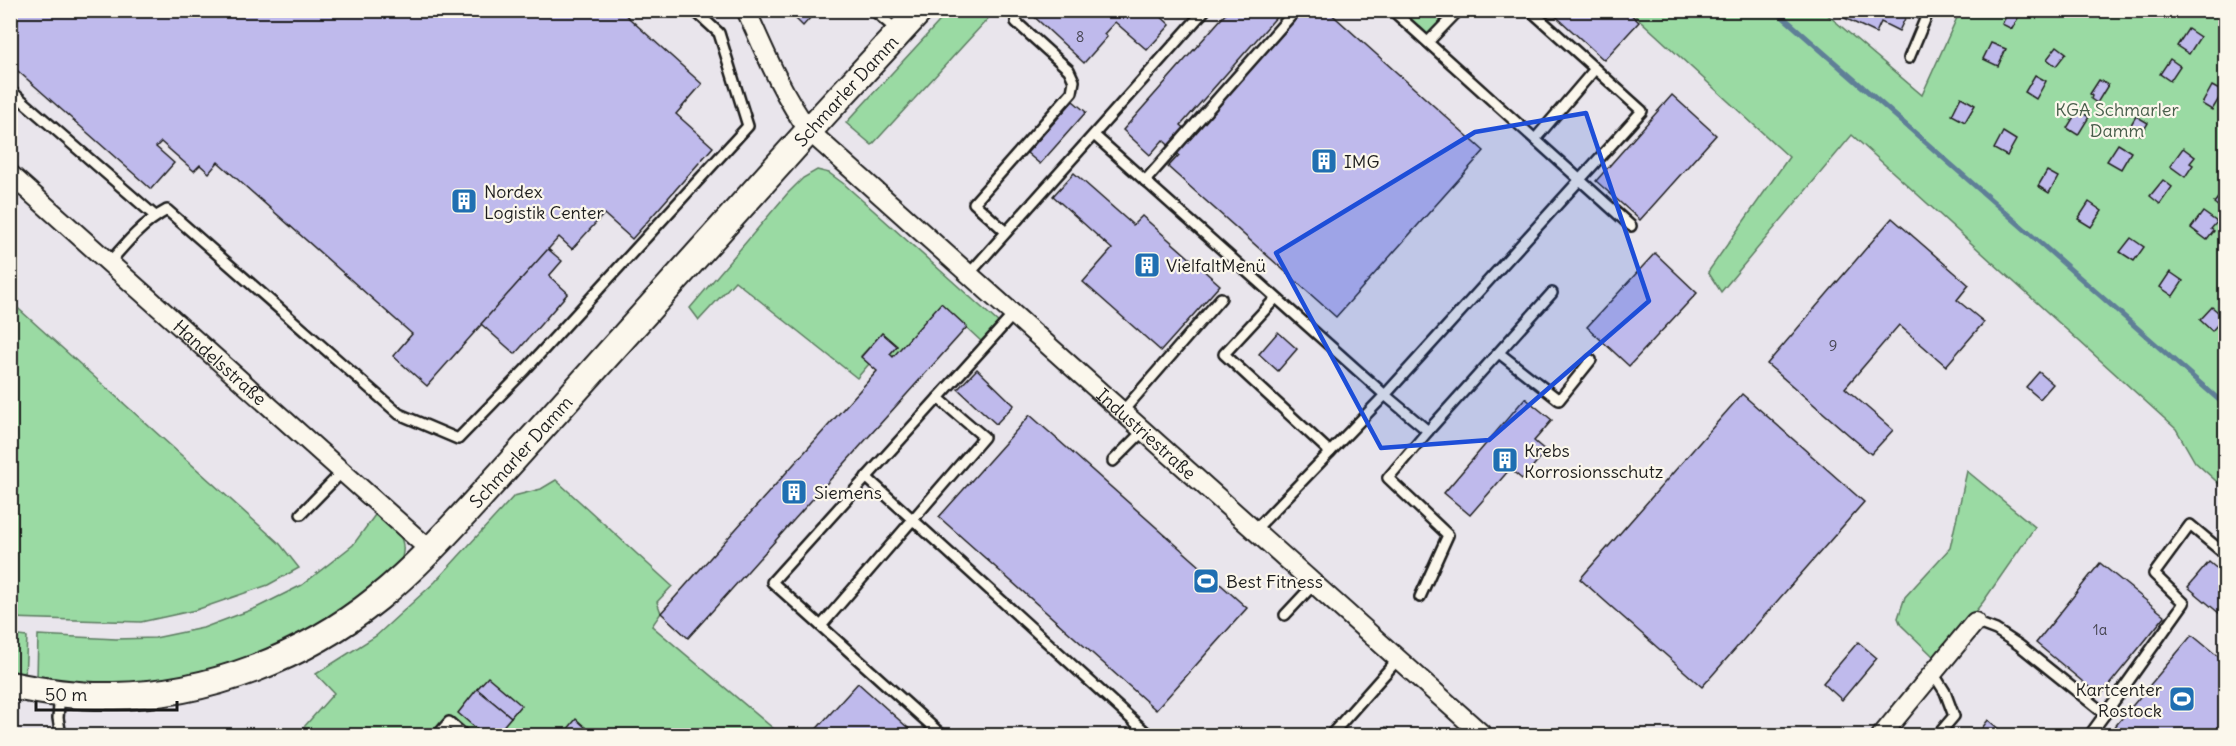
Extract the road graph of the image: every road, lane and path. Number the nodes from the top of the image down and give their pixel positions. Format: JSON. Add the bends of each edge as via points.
{"nodes":[{"id":1,"x":694,"y":10,"type":"edge"},
{"id":2,"x":747,"y":10,"type":"edge"},
{"id":3,"x":873,"y":10,"type":"edge"},
{"id":4,"x":920,"y":10,"type":"edge"},
{"id":5,"x":1016,"y":10,"type":"edge"},
{"id":6,"x":1205,"y":10,"type":"edge"},
{"id":7,"x":1296,"y":10,"type":"edge"},
{"id":8,"x":1392,"y":10,"type":"edge"},
{"id":9,"x":1459,"y":10,"type":"edge"},
{"id":10,"x":1530,"y":10,"type":"edge"},
{"id":11,"x":1929,"y":10,"type":"edge"},
{"id":12,"x":899,"y":32,"type":"junction"},
{"id":13,"x":1428,"y":42,"type":"junction"},
{"id":14,"x":1909,"y":58,"type":"dead end"},
{"id":15,"x":1595,"y":69,"type":"junction"},
{"id":16,"x":10,"y":90,"type":"edge"},
{"id":17,"x":809,"y":131,"type":"junction"},
{"id":18,"x":1094,"y":135,"type":"junction"},
{"id":19,"x":1536,"y":138,"type":"junction"},
{"id":20,"x":10,"y":174,"type":"edge"},
{"id":21,"x":1580,"y":179,"type":"junction"},
{"id":22,"x":1145,"y":181,"type":"junction"},
{"id":23,"x":154,"y":216,"type":"junction"},
{"id":24,"x":1631,"y":226,"type":"dead end"},
{"id":25,"x":1006,"y":232,"type":"junction"},
{"id":26,"x":109,"y":263,"type":"junction"},
{"id":27,"x":969,"y":274,"type":"junction"},
{"id":28,"x":1552,"y":293,"type":"dead end"},
{"id":29,"x":1221,"y":298,"type":"dead end"},
{"id":30,"x":1275,"y":299,"type":"junction"},
{"id":31,"x":1013,"y":315,"type":"junction"},
{"id":32,"x":1499,"y":353,"type":"junction"},
{"id":33,"x":1591,"y":360,"type":"dead end"},
{"id":34,"x":1385,"y":395,"type":"junction"},
{"id":35,"x":938,"y":398,"type":"junction"},
{"id":36,"x":1122,"y":412,"type":"junction"},
{"id":37,"x":1143,"y":431,"type":"junction"},
{"id":38,"x":1428,"y":431,"type":"junction"},
{"id":39,"x":1330,"y":452,"type":"junction"},
{"id":40,"x":1113,"y":461,"type":"dead end"},
{"id":41,"x":342,"y":472,"type":"junction"},
{"id":42,"x":866,"y":477,"type":"junction"},
{"id":43,"x":301,"y":514,"type":"dead end"},
{"id":44,"x":914,"y":520,"type":"junction"},
{"id":45,"x":1254,"y":531,"type":"junction"},
{"id":46,"x":430,"y":551,"type":"junction"},
{"id":47,"x":2226,"y":555,"type":"edge"},
{"id":48,"x":1314,"y":584,"type":"junction"},
{"id":49,"x":1420,"y":597,"type":"dead end"},
{"id":50,"x":1285,"y":615,"type":"dead end"},
{"id":51,"x":1975,"y":622,"type":"joint"},
{"id":52,"x":821,"y":626,"type":"junction"},
{"id":53,"x":1392,"y":666,"type":"dead end"},
{"id":54,"x":1933,"y":673,"type":"junction"},
{"id":55,"x":10,"y":685,"type":"edge"},
{"id":56,"x":60,"y":693,"type":"junction"},
{"id":57,"x":2105,"y":714,"type":"junction"},
{"id":58,"x":61,"y":735,"type":"edge"},
{"id":59,"x":437,"y":735,"type":"edge"},
{"id":60,"x":465,"y":735,"type":"edge"},
{"id":61,"x":943,"y":735,"type":"edge"},
{"id":62,"x":1150,"y":735,"type":"edge"},
{"id":63,"x":1330,"y":735,"type":"edge"},
{"id":64,"x":1484,"y":735,"type":"edge"},
{"id":65,"x":1881,"y":735,"type":"edge"},
{"id":66,"x":1937,"y":735,"type":"edge"},
{"id":67,"x":2089,"y":735,"type":"edge"}],
"edges":[{"from":1,"to":23,"type":"lane","via":[[719,33],[748,126],[458,439],[399,414],[167,210]]},
{"from":2,"to":17,"type":"street","name":"Industriestraße","via":[[770,64]]},
{"from":3,"to":12,"type":"lane"},
{"from":4,"to":12,"type":"street","name":"Schmarler Damm"},
{"from":5,"to":25,"type":"lane","via":[[1016,22],[1069,70],[1074,81],[1072,92],[974,203]]},
{"from":6,"to":18,"type":"lane"},
{"from":7,"to":22,"type":"lane"},
{"from":8,"to":13,"type":"lane"},
{"from":9,"to":13,"type":"lane"},
{"from":10,"to":15,"type":"lane"},
{"from":11,"to":14,"type":"lane"},
{"from":12,"to":17,"type":"street","name":"Schmarler Damm"},
{"from":13,"to":19,"type":"lane"},
{"from":15,"to":19,"type":"lane"},
{"from":15,"to":21,"type":"lane","via":[[1641,111]]},
{"from":16,"to":23,"type":"lane"},
{"from":17,"to":27,"type":"street","name":"Industriestraße"},
{"from":17,"to":46,"type":"street","name":"Schmarler Damm"},
{"from":18,"to":22,"type":"lane"},
{"from":18,"to":25,"type":"lane"},
{"from":19,"to":21,"type":"lane"},
{"from":20,"to":26,"type":"street","name":"Handelsstraße"},
{"from":21,"to":24,"type":"lane"},
{"from":21,"to":34,"type":"lane"},
{"from":22,"to":30,"type":"lane"},
{"from":23,"to":26,"type":"lane"},
{"from":25,"to":27,"type":"lane"},
{"from":26,"to":41,"type":"street","name":"Handelsstraße"},
{"from":27,"to":31,"type":"street","name":"Industriestraße"},
{"from":28,"to":32,"type":"lane"},
{"from":29,"to":36,"type":"lane"},
{"from":30,"to":34,"type":"lane"},
{"from":30,"to":39,"type":"lane","via":[[1224,354]]},
{"from":31,"to":35,"type":"lane"},
{"from":31,"to":36,"type":"street","name":"Industriestraße"},
{"from":32,"to":33,"type":"lane","via":[[1559,400]]},
{"from":32,"to":38,"type":"lane"},
{"from":34,"to":38,"type":"lane"},
{"from":34,"to":39,"type":"lane"},
{"from":35,"to":42,"type":"lane"},
{"from":35,"to":44,"type":"lane","via":[[984,437]]},
{"from":36,"to":37,"type":"street","name":"Industriestraße"},
{"from":37,"to":40,"type":"lane"},
{"from":37,"to":45,"type":"street","name":"Industriestraße"},
{"from":38,"to":49,"type":"lane","via":[[1388,478],[1448,535]]},
{"from":39,"to":45,"type":"lane"},
{"from":41,"to":43,"type":"lane"},
{"from":41,"to":46,"type":"street","name":"Handelsstraße"},
{"from":42,"to":44,"type":"lane"},
{"from":42,"to":52,"type":"lane","via":[[772,582]]},
{"from":44,"to":52,"type":"lane"},
{"from":44,"to":62,"type":"lane"},
{"from":45,"to":48,"type":"street","name":"Industriestraße"},
{"from":46,"to":56,"type":"street","name":"Schmarler Damm","via":[[377,599],[321,637],[269,664],[166,691],[114,696]]},
{"from":47,"to":57,"type":"lane","via":[[2190,525],[2154,574],[2184,603]]},
{"from":48,"to":50,"type":"lane"},
{"from":48,"to":64,"type":"street","name":"Industriestraße"},
{"from":51,"to":54,"type":"street"},
{"from":51,"to":57,"type":"lane","via":[[2019,645]]},
{"from":52,"to":61,"type":"lane"},
{"from":53,"to":63,"type":"lane"},
{"from":54,"to":65,"type":"street"},
{"from":54,"to":66,"type":"lane","via":[[1954,716]]},
{"from":55,"to":56,"type":"street","name":"Schmarler Damm"},
{"from":56,"to":58,"type":"lane"},
{"from":57,"to":67,"type":"lane"},
{"from":59,"to":60,"type":"lane","via":[[449,722]]}]}
